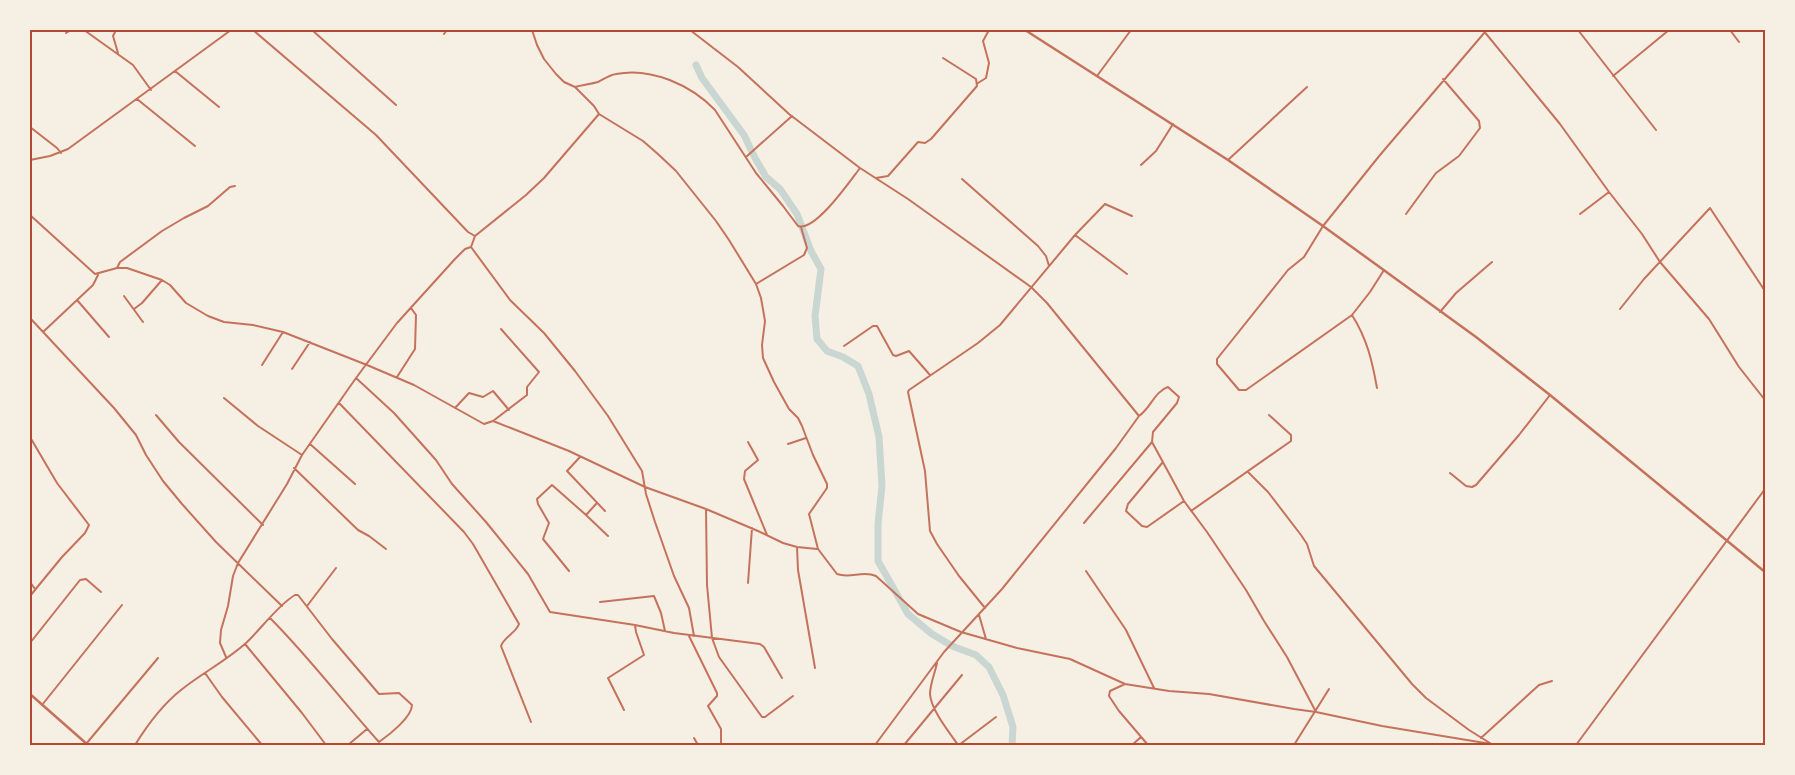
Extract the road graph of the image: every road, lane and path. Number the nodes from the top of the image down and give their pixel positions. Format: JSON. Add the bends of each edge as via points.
{"nodes":[{"id":1,"x":71,"y":30,"type":"edge"},
{"id":2,"x":84,"y":30,"type":"edge"},
{"id":3,"x":116,"y":30,"type":"edge"},
{"id":4,"x":231,"y":30,"type":"edge"},
{"id":5,"x":253,"y":30,"type":"edge"},
{"id":6,"x":312,"y":30,"type":"edge"},
{"id":7,"x":447,"y":30,"type":"edge"},
{"id":8,"x":532,"y":30,"type":"edge"},
{"id":9,"x":690,"y":30,"type":"edge"},
{"id":10,"x":989,"y":30,"type":"edge"},
{"id":11,"x":1131,"y":30,"type":"edge"},
{"id":12,"x":1578,"y":30,"type":"edge"},
{"id":13,"x":1670,"y":30,"type":"edge"},
{"id":14,"x":1730,"y":30,"type":"edge"},
{"id":15,"x":1028,"y":31,"type":"edge"},
{"id":16,"x":1484,"y":31,"type":"edge"},
{"id":17,"x":66,"y":33,"type":"dead end"},
{"id":18,"x":444,"y":34,"type":"dead end"},
{"id":19,"x":1739,"y":42,"type":"dead end"},
{"id":20,"x":118,"y":53,"type":"junction"},
{"id":21,"x":943,"y":58,"type":"dead end"},
{"id":22,"x":175,"y":71,"type":"junction"},
{"id":23,"x":1097,"y":76,"type":"junction"},
{"id":24,"x":1613,"y":76,"type":"junction"},
{"id":25,"x":1443,"y":79,"type":"junction"},
{"id":26,"x":978,"y":82,"type":"junction"},
{"id":27,"x":1307,"y":86,"type":"dead end"},
{"id":28,"x":575,"y":87,"type":"junction"},
{"id":29,"x":151,"y":90,"type":"junction"},
{"id":30,"x":137,"y":99,"type":"junction"},
{"id":31,"x":396,"y":105,"type":"dead end"},
{"id":32,"x":219,"y":107,"type":"dead end"},
{"id":33,"x":599,"y":114,"type":"junction"},
{"id":34,"x":792,"y":116,"type":"junction"},
{"id":35,"x":1173,"y":124,"type":"junction"},
{"id":36,"x":30,"y":126,"type":"edge"},
{"id":37,"x":1656,"y":130,"type":"dead end"},
{"id":38,"x":196,"y":146,"type":"dead end"},
{"id":39,"x":61,"y":153,"type":"junction"},
{"id":40,"x":746,"y":158,"type":"junction"},
{"id":41,"x":30,"y":160,"type":"edge"},
{"id":42,"x":1228,"y":160,"type":"junction"},
{"id":43,"x":1141,"y":165,"type":"dead end"},
{"id":44,"x":860,"y":168,"type":"junction"},
{"id":45,"x":876,"y":178,"type":"junction"},
{"id":46,"x":962,"y":179,"type":"dead end"},
{"id":47,"x":235,"y":186,"type":"dead end"},
{"id":48,"x":1608,"y":192,"type":"junction"},
{"id":49,"x":1406,"y":214,"type":"dead end"},
{"id":50,"x":1580,"y":214,"type":"dead end"},
{"id":51,"x":30,"y":215,"type":"edge"},
{"id":52,"x":1132,"y":216,"type":"dead end"},
{"id":53,"x":1323,"y":226,"type":"junction"},
{"id":54,"x":801,"y":228,"type":"junction"},
{"id":55,"x":1075,"y":235,"type":"junction"},
{"id":56,"x":475,"y":236,"type":"junction"},
{"id":57,"x":471,"y":247,"type":"junction"},
{"id":58,"x":1492,"y":262,"type":"dead end"},
{"id":59,"x":1660,"y":262,"type":"junction"},
{"id":60,"x":1049,"y":266,"type":"junction"},
{"id":61,"x":117,"y":268,"type":"junction"},
{"id":62,"x":1384,"y":270,"type":"junction"},
{"id":63,"x":98,"y":274,"type":"junction"},
{"id":64,"x":1127,"y":274,"type":"dead end"},
{"id":65,"x":162,"y":280,"type":"junction"},
{"id":66,"x":756,"y":284,"type":"junction"},
{"id":67,"x":1031,"y":288,"type":"junction"},
{"id":68,"x":1765,"y":291,"type":"edge"},
{"id":69,"x":124,"y":296,"type":"dead end"},
{"id":70,"x":78,"y":300,"type":"junction"},
{"id":71,"x":411,"y":308,"type":"junction"},
{"id":72,"x":134,"y":309,"type":"junction"},
{"id":73,"x":1620,"y":309,"type":"dead end"},
{"id":74,"x":1440,"y":312,"type":"junction"},
{"id":75,"x":1352,"y":314,"type":"junction"},
{"id":76,"x":30,"y":318,"type":"edge"},
{"id":77,"x":143,"y":322,"type":"dead end"},
{"id":78,"x":501,"y":329,"type":"dead end"},
{"id":79,"x":43,"y":332,"type":"junction"},
{"id":80,"x":283,"y":332,"type":"junction"},
{"id":81,"x":109,"y":337,"type":"dead end"},
{"id":82,"x":310,"y":342,"type":"junction"},
{"id":83,"x":844,"y":346,"type":"dead end"},
{"id":84,"x":262,"y":365,"type":"dead end"},
{"id":85,"x":367,"y":365,"type":"junction"},
{"id":86,"x":292,"y":369,"type":"dead end"},
{"id":87,"x":930,"y":375,"type":"junction"},
{"id":88,"x":396,"y":376,"type":"junction"},
{"id":89,"x":356,"y":378,"type":"junction"},
{"id":90,"x":1377,"y":388,"type":"dead end"},
{"id":91,"x":1550,"y":395,"type":"junction"},
{"id":92,"x":224,"y":398,"type":"dead end"},
{"id":93,"x":1765,"y":400,"type":"edge"},
{"id":94,"x":339,"y":403,"type":"junction"},
{"id":95,"x":455,"y":408,"type":"junction"},
{"id":96,"x":509,"y":410,"type":"junction"},
{"id":97,"x":156,"y":415,"type":"dead end"},
{"id":98,"x":1269,"y":415,"type":"dead end"},
{"id":99,"x":1139,"y":416,"type":"junction"},
{"id":100,"x":493,"y":421,"type":"junction"},
{"id":101,"x":30,"y":437,"type":"edge"},
{"id":102,"x":806,"y":438,"type":"junction"},
{"id":103,"x":748,"y":442,"type":"dead end"},
{"id":104,"x":1152,"y":442,"type":"junction"},
{"id":105,"x":310,"y":444,"type":"junction"},
{"id":106,"x":788,"y":444,"type":"dead end"},
{"id":107,"x":302,"y":455,"type":"junction"},
{"id":108,"x":581,"y":456,"type":"junction"},
{"id":109,"x":1163,"y":462,"type":"junction"},
{"id":110,"x":294,"y":468,"type":"junction"},
{"id":111,"x":1248,"y":472,"type":"junction"},
{"id":112,"x":1450,"y":472,"type":"dead end"},
{"id":113,"x":355,"y":484,"type":"dead end"},
{"id":114,"x":646,"y":486,"type":"junction"},
{"id":115,"x":1765,"y":489,"type":"edge"},
{"id":116,"x":1184,"y":501,"type":"junction"},
{"id":117,"x":596,"y":504,"type":"junction"},
{"id":118,"x":706,"y":509,"type":"junction"},
{"id":119,"x":605,"y":511,"type":"dead end"},
{"id":120,"x":1191,"y":511,"type":"junction"},
{"id":121,"x":586,"y":515,"type":"junction"},
{"id":122,"x":1084,"y":523,"type":"dead end"},
{"id":123,"x":262,"y":525,"type":"junction"},
{"id":124,"x":752,"y":528,"type":"junction"},
{"id":125,"x":767,"y":535,"type":"junction"},
{"id":126,"x":608,"y":536,"type":"dead end"},
{"id":127,"x":1727,"y":541,"type":"junction"},
{"id":128,"x":796,"y":547,"type":"junction"},
{"id":129,"x":386,"y":549,"type":"dead end"},
{"id":130,"x":818,"y":549,"type":"junction"},
{"id":131,"x":238,"y":563,"type":"junction"},
{"id":132,"x":336,"y":568,"type":"dead end"},
{"id":133,"x":569,"y":570,"type":"dead end"},
{"id":134,"x":1086,"y":571,"type":"dead end"},
{"id":135,"x":1765,"y":572,"type":"edge"},
{"id":136,"x":30,"y":582,"type":"edge"},
{"id":137,"x":748,"y":583,"type":"dead end"},
{"id":138,"x":35,"y":590,"type":"junction"},
{"id":139,"x":101,"y":592,"type":"dead end"},
{"id":140,"x":30,"y":596,"type":"edge"},
{"id":141,"x":600,"y":602,"type":"dead end"},
{"id":142,"x":122,"y":606,"type":"dead end"},
{"id":143,"x":282,"y":606,"type":"junction"},
{"id":144,"x":307,"y":606,"type":"junction"},
{"id":145,"x":985,"y":608,"type":"junction"},
{"id":146,"x":979,"y":615,"type":"junction"},
{"id":147,"x":270,"y":618,"type":"junction"},
{"id":148,"x":635,"y":625,"type":"junction"},
{"id":149,"x":665,"y":632,"type":"junction"},
{"id":150,"x":961,"y":632,"type":"junction"},
{"id":151,"x":689,"y":636,"type":"junction"},
{"id":152,"x":694,"y":636,"type":"junction"},
{"id":153,"x":712,"y":638,"type":"junction"},
{"id":154,"x":986,"y":639,"type":"junction"},
{"id":155,"x":30,"y":643,"type":"edge"},
{"id":156,"x":245,"y":644,"type":"junction"},
{"id":157,"x":158,"y":658,"type":"dead end"},
{"id":158,"x":226,"y":658,"type":"junction"},
{"id":159,"x":938,"y":661,"type":"junction"},
{"id":160,"x":815,"y":668,"type":"dead end"},
{"id":161,"x":205,"y":673,"type":"junction"},
{"id":162,"x":962,"y":675,"type":"dead end"},
{"id":163,"x":782,"y":678,"type":"dead end"},
{"id":164,"x":1552,"y":681,"type":"dead end"},
{"id":165,"x":1125,"y":684,"type":"junction"},
{"id":166,"x":1154,"y":688,"type":"junction"},
{"id":167,"x":1329,"y":689,"type":"dead end"},
{"id":168,"x":30,"y":694,"type":"edge"},
{"id":169,"x":793,"y":696,"type":"dead end"},
{"id":170,"x":42,"y":704,"type":"junction"},
{"id":171,"x":934,"y":709,"type":"junction"},
{"id":172,"x":624,"y":710,"type":"dead end"},
{"id":173,"x":1316,"y":712,"type":"junction"},
{"id":174,"x":996,"y":717,"type":"dead end"},
{"id":175,"x":530,"y":722,"type":"dead end"},
{"id":176,"x":367,"y":728,"type":"junction"},
{"id":177,"x":1141,"y":737,"type":"junction"},
{"id":178,"x":694,"y":738,"type":"dead end"},
{"id":179,"x":1481,"y":738,"type":"junction"},
{"id":180,"x":87,"y":744,"type":"edge"},
{"id":181,"x":1492,"y":744,"type":"edge"},
{"id":182,"x":135,"y":745,"type":"edge"},
{"id":183,"x":262,"y":745,"type":"edge"},
{"id":184,"x":326,"y":745,"type":"edge"},
{"id":185,"x":348,"y":745,"type":"edge"},
{"id":186,"x":698,"y":745,"type":"edge"},
{"id":187,"x":721,"y":745,"type":"edge"},
{"id":188,"x":875,"y":745,"type":"edge"},
{"id":189,"x":904,"y":745,"type":"edge"},
{"id":190,"x":959,"y":745,"type":"edge"},
{"id":191,"x":1132,"y":745,"type":"edge"},
{"id":192,"x":1148,"y":745,"type":"edge"},
{"id":193,"x":1294,"y":745,"type":"edge"},
{"id":194,"x":1576,"y":745,"type":"edge"}],
"edges":[{"from":1,"to":17,"type":"street"},
{"from":2,"to":20,"type":"street"},
{"from":3,"to":20,"type":"street","via":[[113,36]]},
{"from":4,"to":22,"type":"street"},
{"from":5,"to":56,"type":"street","via":[[376,135]]},
{"from":6,"to":31,"type":"street"},
{"from":7,"to":18,"type":"street"},
{"from":8,"to":28,"type":"street","via":[[544,59],[564,82]]},
{"from":9,"to":34,"type":"street","via":[[738,67]]},
{"from":10,"to":26,"type":"street","via":[[983,41],[990,63],[986,78]]},
{"from":11,"to":23,"type":"street"},
{"from":12,"to":24,"type":"street"},
{"from":13,"to":24,"type":"street"},
{"from":14,"to":19,"type":"street"},
{"from":15,"to":23,"type":"street"},
{"from":16,"to":25,"type":"street"},
{"from":16,"to":48,"type":"street","via":[[1560,124]]},
{"from":20,"to":29,"type":"street","via":[[133,65]]},
{"from":21,"to":26,"type":"street"},
{"from":22,"to":29,"type":"street"},
{"from":22,"to":32,"type":"street"},
{"from":23,"to":35,"type":"street"},
{"from":24,"to":37,"type":"street"},
{"from":25,"to":49,"type":"street","via":[[1478,121],[1480,128],[1459,156],[1436,174]]},
{"from":25,"to":53,"type":"street"},
{"from":26,"to":45,"type":"street","via":[[931,139],[925,143],[918,142],[888,176]]},
{"from":27,"to":42,"type":"street"},
{"from":28,"to":33,"type":"street"},
{"from":28,"to":40,"type":"street","via":[[618,73],[643,74],[674,82],[715,110]]},
{"from":29,"to":30,"type":"street"},
{"from":30,"to":38,"type":"street"},
{"from":30,"to":39,"type":"street"},
{"from":33,"to":56,"type":"street","via":[[544,178]]},
{"from":33,"to":66,"type":"street","via":[[643,141],[676,171],[716,220]]},
{"from":34,"to":40,"type":"street"},
{"from":34,"to":44,"type":"street"},
{"from":35,"to":42,"type":"street"},
{"from":35,"to":43,"type":"street","via":[[1156,151]]},
{"from":36,"to":39,"type":"street"},
{"from":39,"to":41,"type":"street"},
{"from":40,"to":54,"type":"street"},
{"from":42,"to":53,"type":"street"},
{"from":44,"to":45,"type":"street"},
{"from":44,"to":54,"type":"street","via":[[827,209]]},
{"from":45,"to":67,"type":"street"},
{"from":46,"to":60,"type":"street","via":[[1038,246]]},
{"from":47,"to":61,"type":"street","via":[[201,211],[162,231],[120,262]]},
{"from":48,"to":50,"type":"street"},
{"from":48,"to":59,"type":"street"},
{"from":51,"to":63,"type":"street","via":[[91,272]]},
{"from":52,"to":55,"type":"street","via":[[1105,204]]},
{"from":53,"to":62,"type":"street"},
{"from":53,"to":75,"type":"street","via":[[1304,257],[1288,270],[1216,362],[1239,390],[1246,390]]},
{"from":54,"to":66,"type":"street","via":[[807,248],[804,255]]},
{"from":55,"to":60,"type":"street"},
{"from":55,"to":64,"type":"street"},
{"from":56,"to":57,"type":"street"},
{"from":57,"to":71,"type":"street","via":[[463,251]]},
{"from":57,"to":114,"type":"street","via":[[510,300],[565,358],[597,400],[642,471]]},
{"from":58,"to":74,"type":"street","via":[[1456,292]]},
{"from":59,"to":68,"type":"street","via":[[1710,208]]},
{"from":59,"to":73,"type":"street"},
{"from":59,"to":93,"type":"street","via":[[1709,319],[1739,367]]},
{"from":60,"to":67,"type":"street"},
{"from":61,"to":63,"type":"street"},
{"from":61,"to":65,"type":"street"},
{"from":62,"to":74,"type":"street"},
{"from":62,"to":75,"type":"street"},
{"from":63,"to":70,"type":"street","via":[[93,285]]},
{"from":65,"to":72,"type":"street"},
{"from":65,"to":80,"type":"street","via":[[186,303],[208,316],[224,322]]},
{"from":66,"to":102,"type":"street","via":[[765,321],[763,358]]},
{"from":67,"to":87,"type":"street","via":[[1000,325]]},
{"from":67,"to":99,"type":"street","via":[[1047,302]]},
{"from":69,"to":72,"type":"street"},
{"from":70,"to":79,"type":"street"},
{"from":70,"to":81,"type":"street"},
{"from":71,"to":85,"type":"street"},
{"from":71,"to":88,"type":"street","via":[[416,315],[415,349]]},
{"from":72,"to":77,"type":"street"},
{"from":74,"to":91,"type":"street"},
{"from":75,"to":90,"type":"street","via":[[1369,350]]},
{"from":76,"to":79,"type":"street"},
{"from":78,"to":96,"type":"street","via":[[539,371],[527,387],[527,395]]},
{"from":79,"to":131,"type":"street","via":[[114,408],[136,435],[163,481]]},
{"from":80,"to":82,"type":"street"},
{"from":80,"to":84,"type":"street"},
{"from":82,"to":85,"type":"street"},
{"from":82,"to":86,"type":"street"},
{"from":83,"to":87,"type":"street","via":[[877,326],[893,355],[909,351]]},
{"from":85,"to":88,"type":"street"},
{"from":85,"to":89,"type":"street"},
{"from":87,"to":145,"type":"street","via":[[908,392],[925,471],[930,530],[959,576]]},
{"from":88,"to":95,"type":"street"},
{"from":89,"to":94,"type":"street"},
{"from":89,"to":148,"type":"street","via":[[394,413],[436,460],[452,484],[528,574],[550,612]]},
{"from":91,"to":112,"type":"street","via":[[1476,485],[1466,486]]},
{"from":91,"to":127,"type":"street"},
{"from":92,"to":107,"type":"street","via":[[258,426]]},
{"from":94,"to":105,"type":"street"},
{"from":94,"to":175,"type":"street","via":[[473,544],[519,624],[501,646]]},
{"from":95,"to":96,"type":"street","via":[[469,393],[483,397],[493,391]]},
{"from":95,"to":100,"type":"street","via":[[484,424]]},
{"from":96,"to":100,"type":"street"},
{"from":97,"to":123,"type":"street"},
{"from":98,"to":111,"type":"street","via":[[1292,438],[1291,441]]},
{"from":99,"to":104,"type":"street","via":[[1163,389],[1168,388],[1179,397],[1153,432]]},
{"from":99,"to":145,"type":"street"},
{"from":100,"to":108,"type":"street"},
{"from":101,"to":138,"type":"street","via":[[89,525]]},
{"from":102,"to":106,"type":"street"},
{"from":102,"to":130,"type":"street","via":[[827,484],[810,514]]},
{"from":103,"to":125,"type":"street","via":[[758,460],[745,471],[744,479]]},
{"from":104,"to":109,"type":"street"},
{"from":104,"to":122,"type":"street"},
{"from":105,"to":107,"type":"street"},
{"from":105,"to":113,"type":"street"},
{"from":107,"to":110,"type":"street"},
{"from":108,"to":114,"type":"street"},
{"from":108,"to":117,"type":"street","via":[[566,471]]},
{"from":109,"to":116,"type":"street"},
{"from":109,"to":116,"type":"street","via":[[1128,504],[1126,511],[1147,527]]},
{"from":110,"to":123,"type":"street"},
{"from":110,"to":129,"type":"street","via":[[358,530]]},
{"from":111,"to":120,"type":"street"},
{"from":111,"to":179,"type":"street","via":[[1301,535],[1314,566],[1412,684],[1438,708]]},
{"from":114,"to":118,"type":"street"},
{"from":114,"to":152,"type":"street","via":[[674,576],[689,608]]},
{"from":115,"to":127,"type":"street"},
{"from":116,"to":120,"type":"street"},
{"from":117,"to":119,"type":"street"},
{"from":117,"to":121,"type":"street"},
{"from":118,"to":124,"type":"street"},
{"from":118,"to":153,"type":"street"},
{"from":120,"to":173,"type":"street","via":[[1246,590]]},
{"from":121,"to":126,"type":"street"},
{"from":121,"to":133,"type":"street","via":[[552,485],[537,501],[548,521],[544,540]]},
{"from":123,"to":131,"type":"street"},
{"from":124,"to":125,"type":"street"},
{"from":124,"to":137,"type":"street"},
{"from":125,"to":128,"type":"street"},
{"from":127,"to":135,"type":"street"},
{"from":127,"to":194,"type":"street"},
{"from":128,"to":130,"type":"street"},
{"from":128,"to":160,"type":"street"},
{"from":130,"to":150,"type":"street","via":[[837,574],[876,576],[918,614]]},
{"from":131,"to":143,"type":"street"},
{"from":131,"to":158,"type":"street","via":[[221,630],[220,644]]},
{"from":132,"to":144,"type":"street"},
{"from":134,"to":166,"type":"street","via":[[1126,630]]},
{"from":136,"to":138,"type":"street"},
{"from":138,"to":140,"type":"street"},
{"from":139,"to":155,"type":"street","via":[[86,579],[80,580]]},
{"from":141,"to":149,"type":"street","via":[[654,596]]},
{"from":142,"to":170,"type":"street"},
{"from":143,"to":144,"type":"street","via":[[296,595]]},
{"from":143,"to":147,"type":"street"},
{"from":144,"to":176,"type":"street","via":[[380,694],[399,693],[412,705],[412,710],[380,742]]},
{"from":145,"to":146,"type":"street"},
{"from":146,"to":150,"type":"street"},
{"from":146,"to":154,"type":"street"},
{"from":147,"to":156,"type":"street"},
{"from":147,"to":176,"type":"street","via":[[300,648]]},
{"from":148,"to":149,"type":"street"},
{"from":148,"to":172,"type":"street","via":[[644,655],[608,678]]},
{"from":149,"to":151,"type":"street"},
{"from":150,"to":154,"type":"street"},
{"from":150,"to":159,"type":"street"},
{"from":151,"to":152,"type":"street"},
{"from":151,"to":187,"type":"street","via":[[717,693],[708,706],[721,729]]},
{"from":152,"to":153,"type":"street"},
{"from":153,"to":163,"type":"street","via":[[762,645]]},
{"from":153,"to":169,"type":"street","via":[[719,657],[762,716]]},
{"from":154,"to":165,"type":"street","via":[[1070,659]]},
{"from":156,"to":158,"type":"street"},
{"from":156,"to":184,"type":"street"},
{"from":157,"to":180,"type":"street"},
{"from":158,"to":161,"type":"street"},
{"from":159,"to":171,"type":"street","via":[[930,692]]},
{"from":159,"to":188,"type":"street"},
{"from":161,"to":182,"type":"street","via":[[165,705]]},
{"from":161,"to":183,"type":"street"},
{"from":162,"to":171,"type":"street"},
{"from":164,"to":179,"type":"street","via":[[1539,685]]},
{"from":165,"to":166,"type":"street"},
{"from":165,"to":177,"type":"street","via":[[1110,691],[1109,695]]},
{"from":166,"to":173,"type":"street"},
{"from":167,"to":173,"type":"street"},
{"from":168,"to":170,"type":"street"},
{"from":170,"to":180,"type":"street"},
{"from":171,"to":189,"type":"street"},
{"from":171,"to":190,"type":"street"},
{"from":173,"to":181,"type":"street"},
{"from":173,"to":193,"type":"street"},
{"from":174,"to":190,"type":"street"},
{"from":176,"to":185,"type":"street"},
{"from":177,"to":191,"type":"street"},
{"from":177,"to":192,"type":"street"},
{"from":178,"to":186,"type":"street"},
{"from":179,"to":181,"type":"street"}]}
